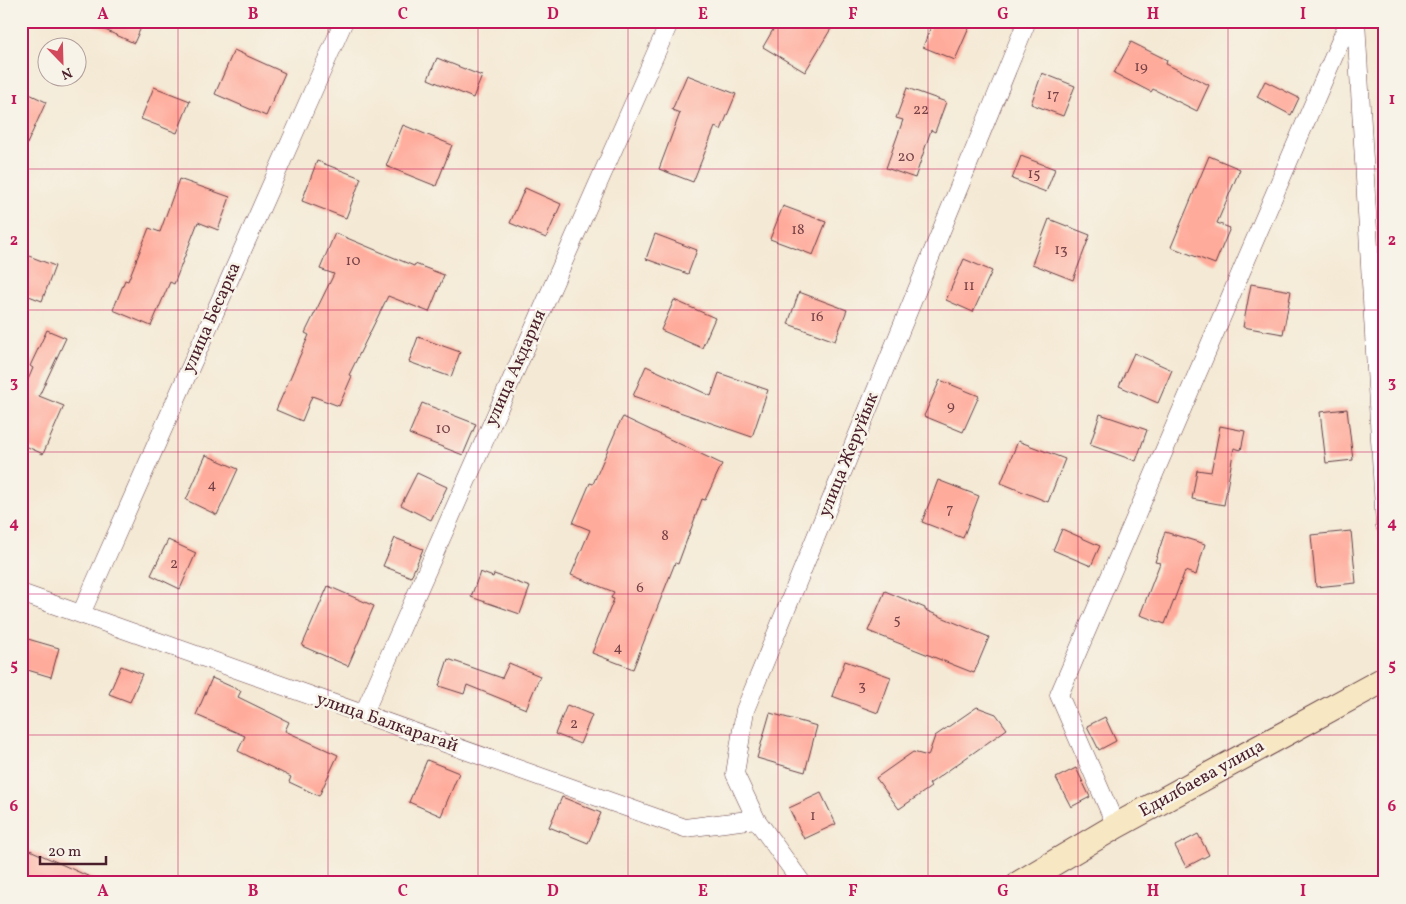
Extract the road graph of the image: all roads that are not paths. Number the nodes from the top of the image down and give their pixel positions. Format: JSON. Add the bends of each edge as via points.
{"nodes":[{"id":1,"x":344,"y":21,"type":"edge"},
{"id":2,"x":670,"y":21,"type":"edge"},
{"id":3,"x":1027,"y":21,"type":"edge"},
{"id":4,"x":1349,"y":21,"type":"edge"},
{"id":5,"x":1356,"y":21,"type":"edge"},
{"id":6,"x":1385,"y":526,"type":"edge"},
{"id":7,"x":21,"y":593,"type":"edge"},
{"id":8,"x":80,"y":614,"type":"junction"},
{"id":9,"x":1385,"y":678,"type":"edge"},
{"id":10,"x":363,"y":715,"type":"junction"},
{"id":11,"x":756,"y":819,"type":"junction"},
{"id":12,"x":1116,"y":826,"type":"junction"},
{"id":13,"x":802,"y":883,"type":"edge"},
{"id":14,"x":1020,"y":883,"type":"edge"}],
"edges":[{"from":1,"to":8,"type":"street","name":"улица Бесарка"},
{"from":2,"to":10,"type":"street","name":"улица Акдария"},
{"from":3,"to":11,"type":"street","name":"улица Жеруйык","via":[[745,710],[735,774]]},
{"from":4,"to":12,"type":"street","via":[[1059,695]]},
{"from":5,"to":6,"type":"street"},
{"from":7,"to":8,"type":"street","name":"улица Балкарагай"},
{"from":8,"to":10,"type":"street","name":"улица Балкарагай"},
{"from":9,"to":12,"type":"street","name":"Едилбаева улица"},
{"from":10,"to":11,"type":"street","name":"улица Балкарагай","via":[[685,828]]},
{"from":11,"to":13,"type":"street","name":"улица Жеруйык"},
{"from":12,"to":14,"type":"street","name":"Едилбаева улица"}]}
